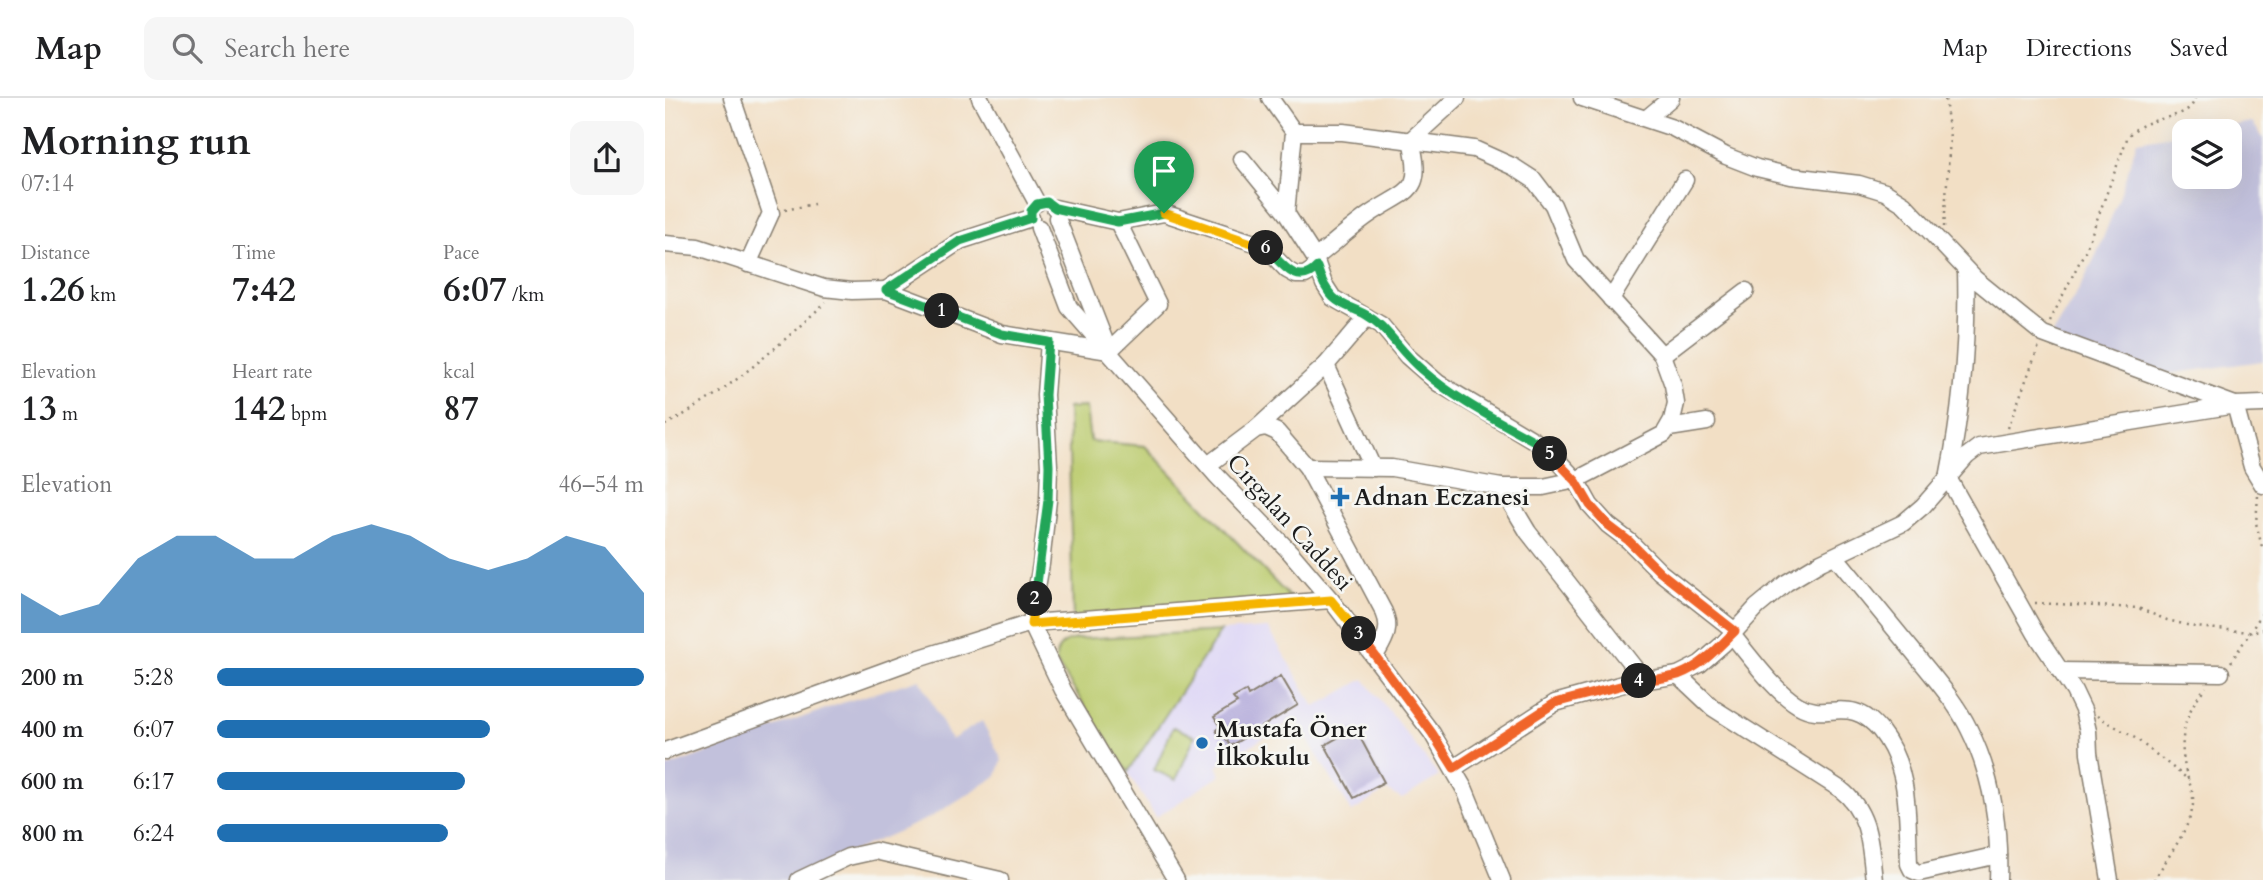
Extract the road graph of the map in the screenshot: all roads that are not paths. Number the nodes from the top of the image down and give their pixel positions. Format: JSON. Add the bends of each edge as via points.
{"nodes":[{"id":1,"x":731,"y":98,"type":"edge"},
{"id":2,"x":979,"y":98,"type":"edge"},
{"id":3,"x":1270,"y":98,"type":"edge"},
{"id":4,"x":1457,"y":98,"type":"edge"},
{"id":5,"x":1582,"y":98,"type":"edge"},
{"id":6,"x":1671,"y":98,"type":"edge"},
{"id":7,"x":1647,"y":118,"type":"junction"},
{"id":8,"x":1294,"y":132,"type":"junction"},
{"id":9,"x":1411,"y":141,"type":"junction"},
{"id":10,"x":1242,"y":159,"type":"dead end"},
{"id":11,"x":1685,"y":180,"type":"dead end"},
{"id":12,"x":1286,"y":212,"type":"junction"},
{"id":13,"x":1056,"y":213,"type":"junction"},
{"id":14,"x":1036,"y":217,"type":"junction"},
{"id":15,"x":1118,"y":222,"type":"junction"},
{"id":16,"x":665,"y":244,"type":"edge"},
{"id":17,"x":1316,"y":262,"type":"junction"},
{"id":18,"x":748,"y":264,"type":"junction"},
{"id":19,"x":1966,"y":270,"type":"junction"},
{"id":20,"x":886,"y":290,"type":"junction"},
{"id":21,"x":1746,"y":291,"type":"dead end"},
{"id":22,"x":1611,"y":299,"type":"junction"},
{"id":23,"x":1367,"y":317,"type":"junction"},
{"id":24,"x":1049,"y":342,"type":"junction"},
{"id":25,"x":1109,"y":351,"type":"junction"},
{"id":26,"x":1662,"y":355,"type":"junction"},
{"id":27,"x":1327,"y":365,"type":"junction"},
{"id":28,"x":2263,"y":404,"type":"edge"},
{"id":29,"x":2235,"y":405,"type":"junction"},
{"id":30,"x":1707,"y":422,"type":"dead end"},
{"id":31,"x":1669,"y":428,"type":"junction"},
{"id":32,"x":1256,"y":429,"type":"junction"},
{"id":33,"x":1208,"y":466,"type":"junction"},
{"id":34,"x":1307,"y":467,"type":"junction"},
{"id":35,"x":1373,"y":467,"type":"junction"},
{"id":36,"x":1948,"y":478,"type":"junction"},
{"id":37,"x":1576,"y":481,"type":"junction"},
{"id":38,"x":2262,"y":485,"type":"edge"},
{"id":39,"x":1501,"y":488,"type":"junction"},
{"id":40,"x":1835,"y":556,"type":"junction"},
{"id":41,"x":1331,"y":600,"type":"junction"},
{"id":42,"x":1031,"y":624,"type":"junction"},
{"id":43,"x":1734,"y":633,"type":"junction"},
{"id":44,"x":1375,"y":656,"type":"junction"},
{"id":45,"x":2060,"y":671,"type":"junction"},
{"id":46,"x":2221,"y":673,"type":"road end"},
{"id":47,"x":1678,"y":675,"type":"junction"},
{"id":48,"x":1644,"y":680,"type":"junction"},
{"id":49,"x":665,"y":751,"type":"edge"},
{"id":50,"x":1454,"y":768,"type":"junction"},
{"id":51,"x":1998,"y":855,"type":"junction"},
{"id":52,"x":799,"y":880,"type":"edge"},
{"id":53,"x":1000,"y":880,"type":"edge"},
{"id":54,"x":1176,"y":880,"type":"edge"},
{"id":55,"x":1502,"y":880,"type":"edge"},
{"id":56,"x":1874,"y":880,"type":"edge"},
{"id":57,"x":1999,"y":880,"type":"edge"},
{"id":58,"x":2110,"y":880,"type":"edge"}],
"edges":[{"from":1,"to":18,"type":"street","via":[[771,212]]},
{"from":2,"to":14,"type":"street","name":"Cırgalan Caddesi"},
{"from":3,"to":8,"type":"street"},
{"from":4,"to":9,"type":"street"},
{"from":5,"to":7,"type":"street"},
{"from":6,"to":7,"type":"street"},
{"from":7,"to":19,"type":"street","via":[[1757,169],[1875,188],[1904,204]]},
{"from":8,"to":9,"type":"street","via":[[1343,132]]},
{"from":8,"to":12,"type":"street"},
{"from":9,"to":17,"type":"street","via":[[1417,165],[1408,191],[1370,214]]},
{"from":9,"to":22,"type":"street","via":[[1474,149],[1534,180],[1553,205],[1576,260]]},
{"from":10,"to":12,"type":"street"},
{"from":11,"to":22,"type":"street"},
{"from":12,"to":17,"type":"street"},
{"from":13,"to":14,"type":"street","via":[[1047,202]]},
{"from":13,"to":14,"type":"street","via":[[1049,228]]},
{"from":13,"to":15,"type":"street"},
{"from":13,"to":25,"type":"street","name":"Cırgalan Caddesi"},
{"from":14,"to":20,"type":"street","via":[[960,241]]},
{"from":14,"to":25,"type":"street","name":"Cırgalan Caddesi","via":[[1069,307]]},
{"from":15,"to":17,"type":"street","via":[[1164,213],[1264,246],[1296,275],[1309,274]]},
{"from":15,"to":25,"type":"street","via":[[1158,304]]},
{"from":16,"to":18,"type":"street","via":[[698,247]]},
{"from":17,"to":23,"type":"street","via":[[1333,298]]},
{"from":18,"to":20,"type":"street","via":[[838,290]]},
{"from":19,"to":29,"type":"street","via":[[2043,334]]},
{"from":19,"to":36,"type":"street","via":[[1964,370]]},
{"from":20,"to":24,"type":"street","via":[[1002,334]]},
{"from":21,"to":26,"type":"street"},
{"from":22,"to":26,"type":"street"},
{"from":23,"to":27,"type":"street"},
{"from":23,"to":37,"type":"street","via":[[1438,383],[1545,447]]},
{"from":24,"to":25,"type":"street"},
{"from":24,"to":42,"type":"street","via":[[1045,395],[1048,500]]},
{"from":25,"to":33,"type":"street","name":"Cırgalan Caddesi"},
{"from":26,"to":31,"type":"street","via":[[1675,394]]},
{"from":27,"to":32,"type":"street"},
{"from":27,"to":35,"type":"street"},
{"from":28,"to":29,"type":"street"},
{"from":29,"to":36,"type":"street","via":[[1986,444],[1972,451]]},
{"from":29,"to":38,"type":"street","via":[[2252,467]]},
{"from":30,"to":31,"type":"street"},
{"from":31,"to":37,"type":"street"},
{"from":32,"to":33,"type":"street"},
{"from":32,"to":34,"type":"street","via":[[1277,432]]},
{"from":33,"to":41,"type":"street","name":"Cırgalan Caddesi"},
{"from":34,"to":35,"type":"street"},
{"from":34,"to":44,"type":"street","via":[[1387,617],[1388,635]]},
{"from":35,"to":39,"type":"street"},
{"from":36,"to":40,"type":"street","via":[[1903,523]]},
{"from":36,"to":45,"type":"street"},
{"from":37,"to":39,"type":"street","via":[[1543,488]]},
{"from":37,"to":43,"type":"street","via":[[1608,525]]},
{"from":39,"to":48,"type":"street","via":[[1528,532]]},
{"from":40,"to":43,"type":"street","via":[[1786,583]]},
{"from":40,"to":51,"type":"street","via":[[1952,700],[1969,728],[1990,788]]},
{"from":41,"to":42,"type":"street"},
{"from":41,"to":44,"type":"street","name":"Cırgalan Caddesi"},
{"from":42,"to":49,"type":"street","via":[[902,664]]},
{"from":42,"to":54,"type":"street","via":[[1063,690]]},
{"from":43,"to":47,"type":"street","via":[[1700,664]]},
{"from":43,"to":51,"type":"street","via":[[1783,694],[1798,705],[1820,713],[1848,710],[1862,714],[1885,736],[1905,781],[1912,870],[1919,873]]},
{"from":44,"to":50,"type":"street","name":"Cırgalan Caddesi"},
{"from":45,"to":46,"type":"street"},
{"from":45,"to":58,"type":"street","via":[[2083,710]]},
{"from":47,"to":48,"type":"street"},
{"from":47,"to":56,"type":"street","via":[[1713,709],[1854,802],[1866,824]]},
{"from":48,"to":50,"type":"street","via":[[1555,703]]},
{"from":50,"to":55,"type":"street","name":"Cırgalan Caddesi"},
{"from":51,"to":57,"type":"street"},
{"from":52,"to":53,"type":"street","via":[[848,857],[874,851]]}]}
